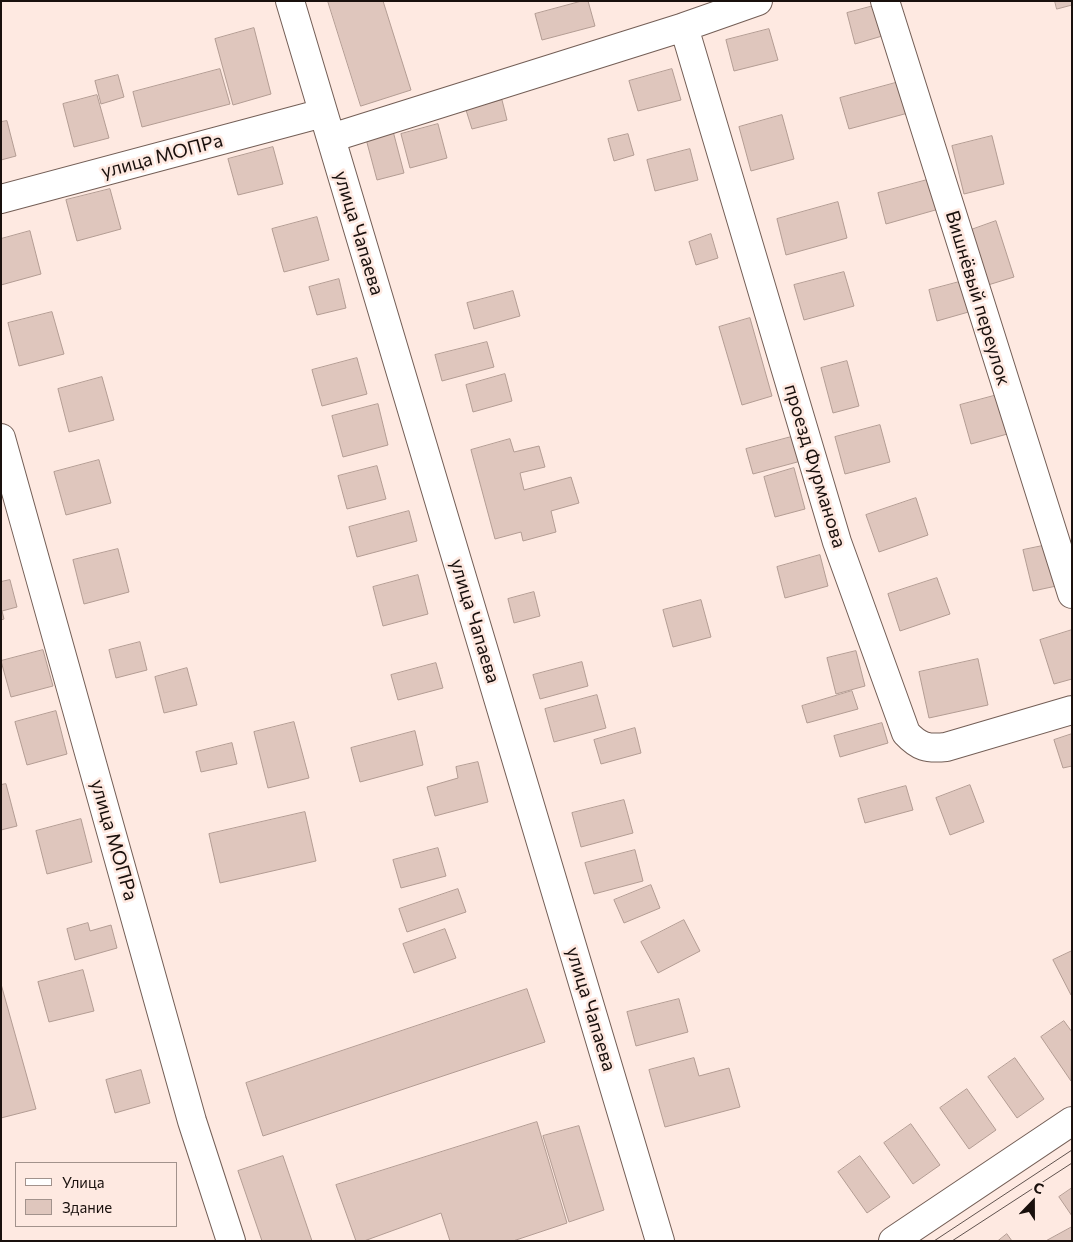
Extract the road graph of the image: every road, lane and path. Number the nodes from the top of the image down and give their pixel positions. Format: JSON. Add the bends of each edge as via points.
{"nodes":[{"id":1,"x":290,"y":1,"type":"edge"},
{"id":2,"x":758,"y":1,"type":"edge"},
{"id":3,"x":885,"y":1,"type":"edge"},
{"id":4,"x":684,"y":27,"type":"junction"},
{"id":5,"x":327,"y":125,"type":"junction"},
{"id":6,"x":1,"y":199,"type":"edge"},
{"id":7,"x":1,"y":438,"type":"edge"},
{"id":8,"x":1072,"y":594,"type":"edge"},
{"id":9,"x":1072,"y":710,"type":"edge"},
{"id":10,"x":1072,"y":1121,"type":"edge"},
{"id":11,"x":231,"y":1241,"type":"edge"},
{"id":12,"x":660,"y":1241,"type":"edge"},
{"id":13,"x":892,"y":1241,"type":"edge"}],
"edges":[{"from":1,"to":5,"type":"street","name":"улица Чапаева"},
{"from":2,"to":4,"type":"street","name":"улица МОПРа"},
{"from":3,"to":8,"type":"street","name":"Вишнёвый переулок"},
{"from":4,"to":5,"type":"street","name":"улица МОПРа"},
{"from":4,"to":9,"type":"street","name":"проезд Фурманова","via":[[837,542],[906,733],[916,744],[932,749],[946,748]]},
{"from":5,"to":6,"type":"street","name":"улица МОПРа"},
{"from":5,"to":12,"type":"street","name":"улица Чапаева"},
{"from":7,"to":11,"type":"street","name":"улица МОПРа","via":[[192,1121]]},
{"from":10,"to":13,"type":"street"}]}
